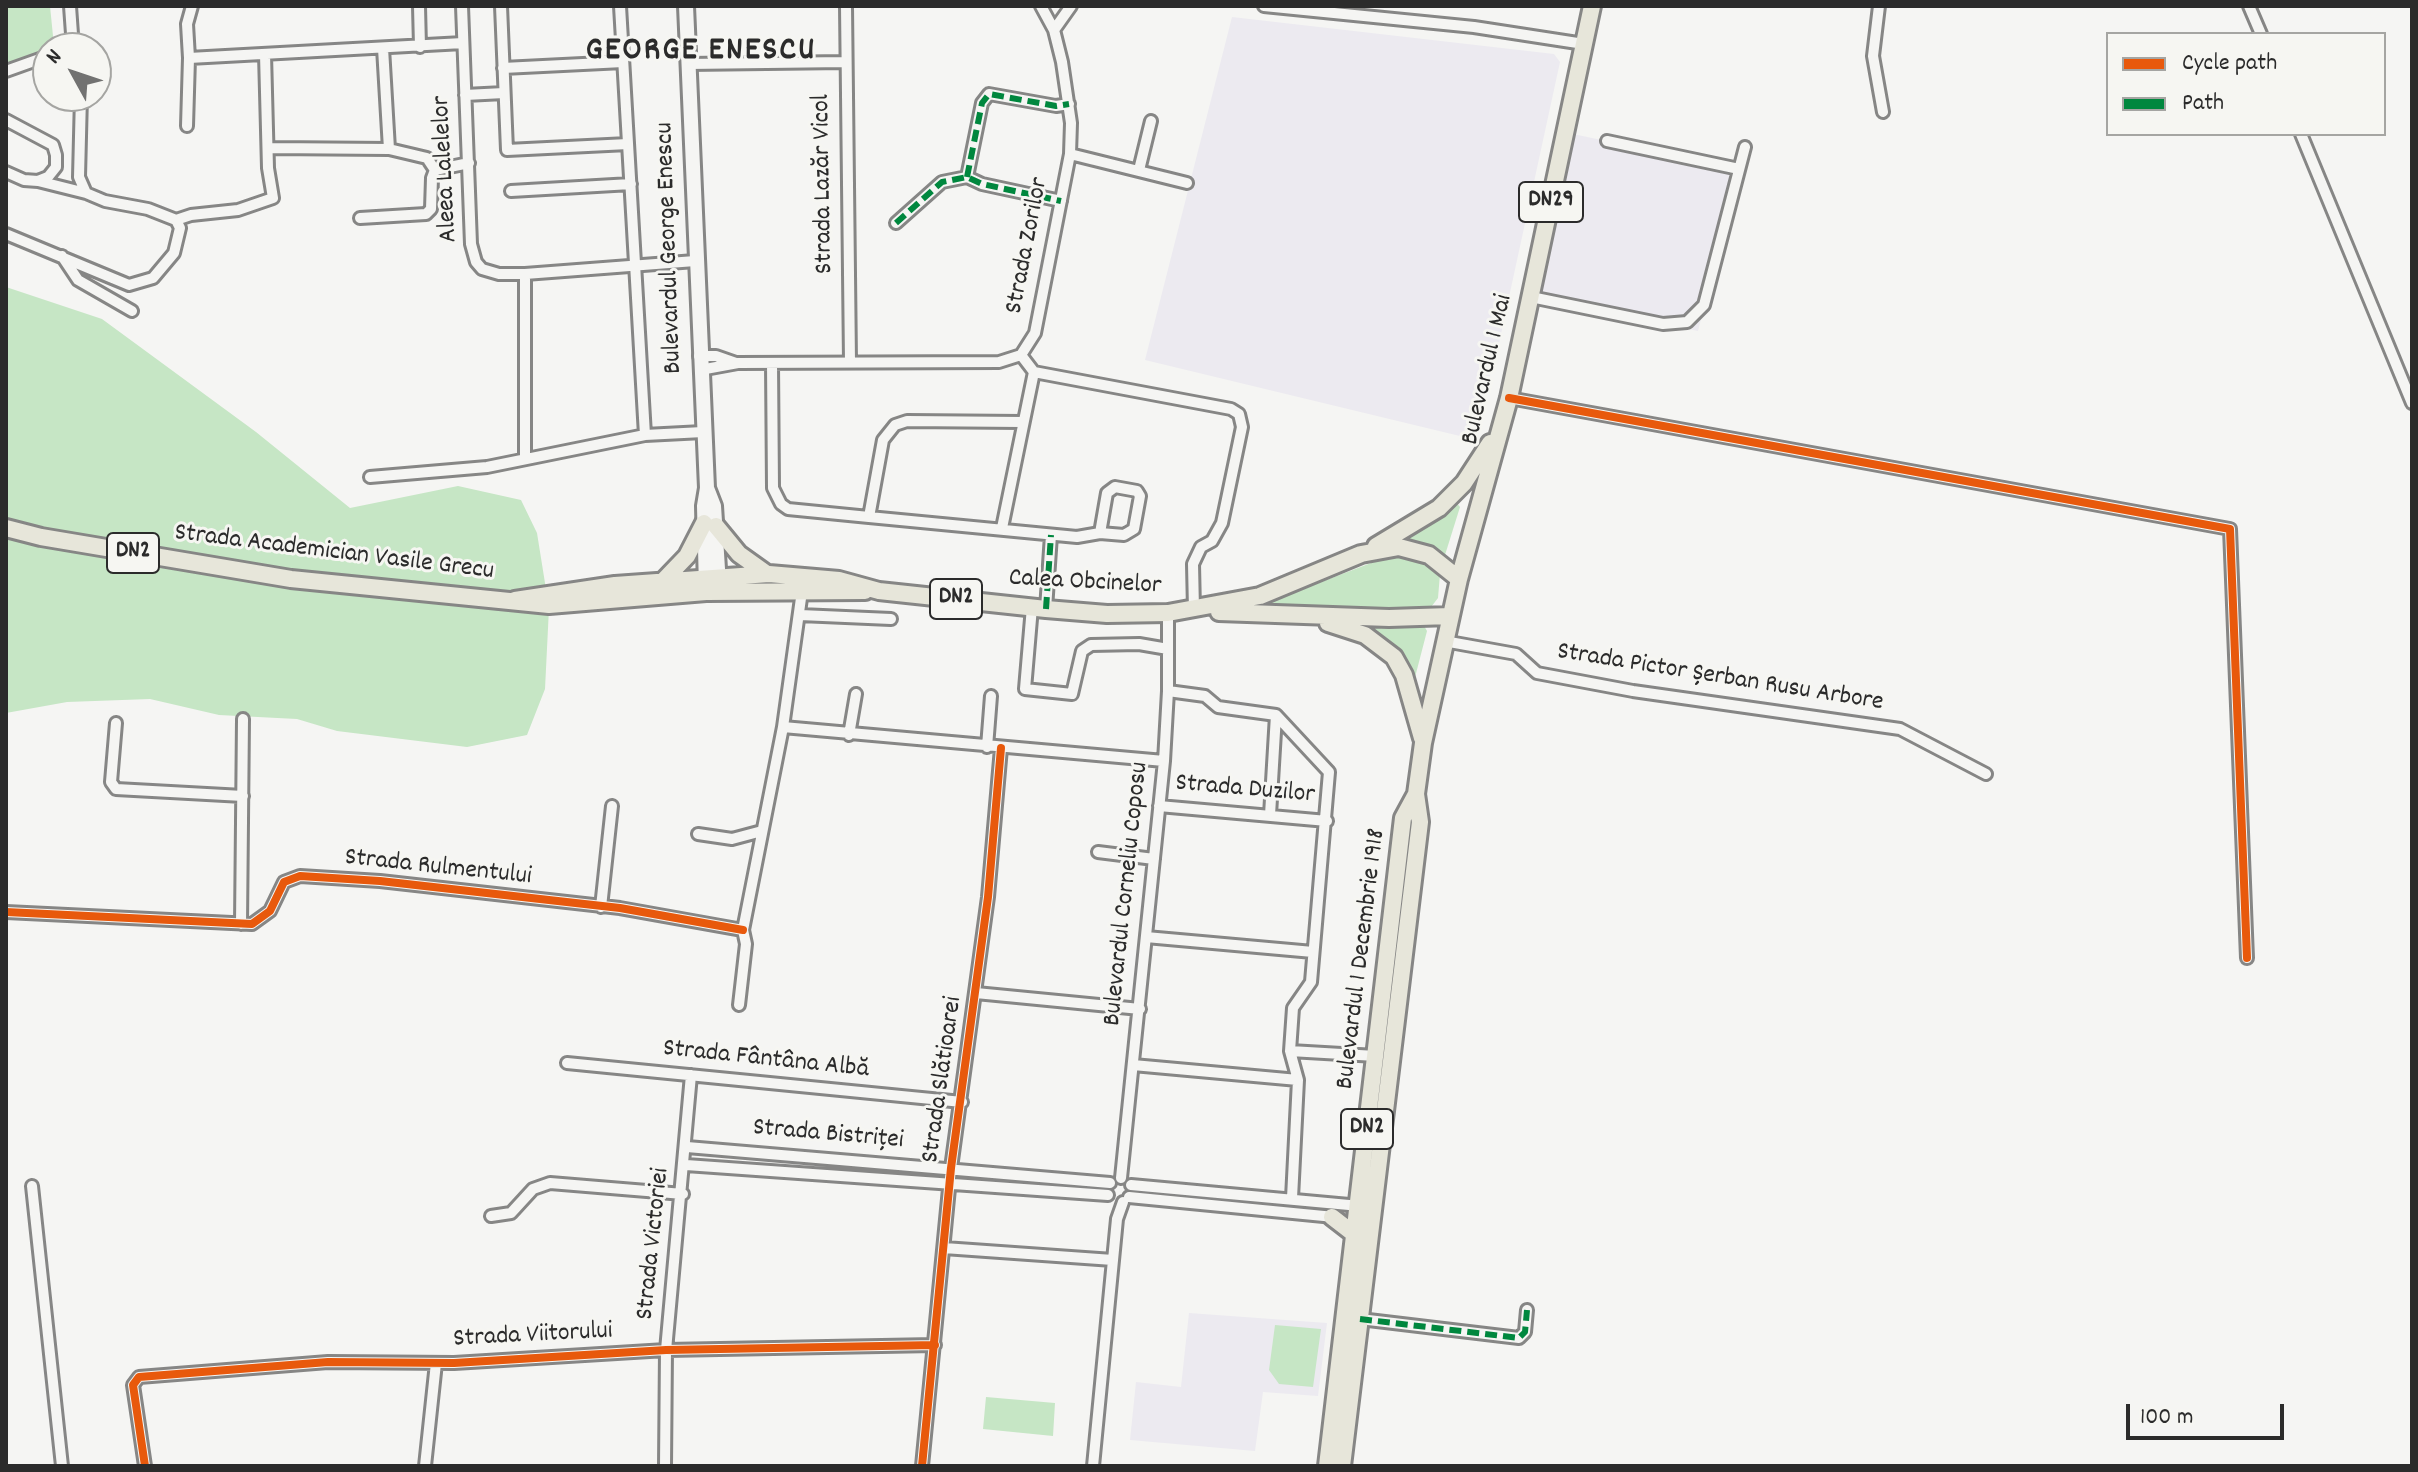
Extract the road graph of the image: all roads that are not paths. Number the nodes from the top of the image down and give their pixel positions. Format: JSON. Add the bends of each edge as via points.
{"nodes":[{"id":1,"x":70,"y":6,"type":"edge"},
{"id":2,"x":192,"y":6,"type":"edge"},
{"id":3,"x":419,"y":6,"type":"edge"},
{"id":4,"x":462,"y":6,"type":"edge"},
{"id":5,"x":501,"y":6,"type":"edge"},
{"id":6,"x":620,"y":6,"type":"edge"},
{"id":7,"x":686,"y":6,"type":"edge"},
{"id":8,"x":846,"y":6,"type":"edge"},
{"id":9,"x":1041,"y":6,"type":"edge"},
{"id":10,"x":1071,"y":6,"type":"edge"},
{"id":11,"x":1264,"y":6,"type":"edge"},
{"id":12,"x":1592,"y":6,"type":"edge"},
{"id":13,"x":1879,"y":6,"type":"edge"},
{"id":14,"x":2249,"y":6,"type":"edge"},
{"id":15,"x":1054,"y":30,"type":"junction"},
{"id":16,"x":72,"y":32,"type":"edge"},
{"id":17,"x":2260,"y":32,"type":"edge"},
{"id":18,"x":463,"y":43,"type":"junction"},
{"id":19,"x":1584,"y":44,"type":"junction"},
{"id":20,"x":420,"y":47,"type":"junction"},
{"id":21,"x":383,"y":48,"type":"junction"},
{"id":22,"x":265,"y":54,"type":"junction"},
{"id":23,"x":189,"y":58,"type":"junction"},
{"id":24,"x":32,"y":62,"type":"edge"},
{"id":25,"x":623,"y":62,"type":"junction"},
{"id":26,"x":845,"y":62,"type":"junction"},
{"id":27,"x":688,"y":64,"type":"junction"},
{"id":28,"x":503,"y":68,"type":"junction"},
{"id":29,"x":6,"y":71,"type":"edge"},
{"id":30,"x":504,"y":93,"type":"junction"},
{"id":31,"x":465,"y":95,"type":"junction"},
{"id":32,"x":1069,"y":104,"type":"junction"},
{"id":33,"x":81,"y":112,"type":"edge"},
{"id":34,"x":1883,"y":112,"type":"dead end"},
{"id":35,"x":6,"y":120,"type":"edge"},
{"id":36,"x":1151,"y":121,"type":"dead end"},
{"id":37,"x":187,"y":126,"type":"dead end"},
{"id":38,"x":2302,"y":136,"type":"edge"},
{"id":39,"x":1607,"y":141,"type":"dead end"},
{"id":40,"x":628,"y":144,"type":"junction"},
{"id":41,"x":1745,"y":147,"type":"dead end"},
{"id":42,"x":270,"y":148,"type":"junction"},
{"id":43,"x":389,"y":149,"type":"junction"},
{"id":44,"x":1070,"y":154,"type":"junction"},
{"id":45,"x":469,"y":163,"type":"junction"},
{"id":46,"x":1739,"y":169,"type":"junction"},
{"id":47,"x":435,"y":170,"type":"junction"},
{"id":48,"x":1139,"y":170,"type":"junction"},
{"id":49,"x":6,"y":172,"type":"edge"},
{"id":50,"x":967,"y":177,"type":"junction"},
{"id":51,"x":38,"y":181,"type":"junction"},
{"id":52,"x":1187,"y":183,"type":"dead end"},
{"id":53,"x":631,"y":184,"type":"junction"},
{"id":54,"x":511,"y":191,"type":"dead end"},
{"id":55,"x":86,"y":193,"type":"junction"},
{"id":56,"x":1061,"y":201,"type":"junction"},
{"id":57,"x":360,"y":218,"type":"dead end"},
{"id":58,"x":176,"y":220,"type":"junction"},
{"id":59,"x":896,"y":223,"type":"dead end"},
{"id":60,"x":6,"y":234,"type":"edge"},
{"id":61,"x":62,"y":256,"type":"junction"},
{"id":62,"x":695,"y":261,"type":"junction"},
{"id":63,"x":635,"y":265,"type":"junction"},
{"id":64,"x":525,"y":274,"type":"junction"},
{"id":65,"x":1531,"y":297,"type":"junction"},
{"id":66,"x":132,"y":311,"type":"dead end"},
{"id":67,"x":1021,"y":355,"type":"junction"},
{"id":68,"x":850,"y":362,"type":"junction"},
{"id":69,"x":699,"y":363,"type":"junction"},
{"id":70,"x":772,"y":363,"type":"junction"},
{"id":71,"x":1034,"y":372,"type":"junction"},
{"id":72,"x":1509,"y":398,"type":"junction"},
{"id":73,"x":2412,"y":403,"type":"edge"},
{"id":74,"x":1022,"y":422,"type":"junction"},
{"id":75,"x":1503,"y":423,"type":"junction"},
{"id":76,"x":703,"y":432,"type":"junction"},
{"id":77,"x":645,"y":435,"type":"junction"},
{"id":78,"x":525,"y":458,"type":"junction"},
{"id":79,"x":370,"y":477,"type":"dead end"},
{"id":80,"x":869,"y":517,"type":"junction"},
{"id":81,"x":710,"y":524,"type":"junction"},
{"id":82,"x":6,"y":528,"type":"edge"},
{"id":83,"x":1002,"y":528,"type":"junction"},
{"id":84,"x":1100,"y":533,"type":"junction"},
{"id":85,"x":1051,"y":535,"type":"junction"},
{"id":86,"x":1361,"y":554,"type":"junction"},
{"id":87,"x":769,"y":574,"type":"junction"},
{"id":88,"x":1459,"y":579,"type":"junction"},
{"id":89,"x":663,"y":581,"type":"junction"},
{"id":90,"x":712,"y":584,"type":"junction"},
{"id":91,"x":802,"y":591,"type":"junction"},
{"id":92,"x":879,"y":591,"type":"junction"},
{"id":93,"x":515,"y":600,"type":"junction"},
{"id":94,"x":1039,"y":608,"type":"junction"},
{"id":95,"x":1194,"y":610,"type":"junction"},
{"id":96,"x":1168,"y":613,"type":"junction"},
{"id":97,"x":800,"y":615,"type":"junction"},
{"id":98,"x":1450,"y":616,"type":"junction"},
{"id":99,"x":1304,"y":617,"type":"junction"},
{"id":100,"x":891,"y":619,"type":"dead end"},
{"id":101,"x":1444,"y":641,"type":"junction"},
{"id":102,"x":1168,"y":649,"type":"junction"},
{"id":103,"x":1168,"y":691,"type":"junction"},
{"id":104,"x":856,"y":694,"type":"dead end"},
{"id":105,"x":991,"y":696,"type":"dead end"},
{"id":106,"x":1276,"y":715,"type":"junction"},
{"id":107,"x":243,"y":719,"type":"dead end"},
{"id":108,"x":116,"y":723,"type":"dead end"},
{"id":109,"x":783,"y":727,"type":"junction"},
{"id":110,"x":849,"y":735,"type":"junction"},
{"id":111,"x":1423,"y":743,"type":"junction"},
{"id":112,"x":987,"y":747,"type":"junction"},
{"id":113,"x":1001,"y":748,"type":"junction"},
{"id":114,"x":1164,"y":761,"type":"junction"},
{"id":115,"x":1986,"y":774,"type":"dead end"},
{"id":116,"x":1416,"y":794,"type":"junction"},
{"id":117,"x":243,"y":796,"type":"junction"},
{"id":118,"x":612,"y":806,"type":"dead end"},
{"id":119,"x":1159,"y":806,"type":"junction"},
{"id":120,"x":1270,"y":815,"type":"junction"},
{"id":121,"x":1327,"y":821,"type":"junction"},
{"id":122,"x":762,"y":831,"type":"junction"},
{"id":123,"x":698,"y":834,"type":"dead end"},
{"id":124,"x":1098,"y":852,"type":"dead end"},
{"id":125,"x":1154,"y":859,"type":"junction"},
{"id":126,"x":601,"y":907,"type":"junction"},
{"id":127,"x":6,"y":912,"type":"edge"},
{"id":128,"x":241,"y":924,"type":"junction"},
{"id":129,"x":743,"y":930,"type":"junction"},
{"id":130,"x":1146,"y":937,"type":"junction"},
{"id":131,"x":1313,"y":952,"type":"junction"},
{"id":132,"x":2247,"y":958,"type":"dead end"},
{"id":133,"x":976,"y":993,"type":"junction"},
{"id":134,"x":739,"y":1005,"type":"dead end"},
{"id":135,"x":1140,"y":1009,"type":"junction"},
{"id":136,"x":1290,"y":1051,"type":"junction"},
{"id":137,"x":1376,"y":1056,"type":"junction"},
{"id":138,"x":567,"y":1063,"type":"dead end"},
{"id":139,"x":1133,"y":1065,"type":"junction"},
{"id":140,"x":691,"y":1075,"type":"junction"},
{"id":141,"x":1298,"y":1080,"type":"junction"},
{"id":142,"x":962,"y":1102,"type":"junction"},
{"id":143,"x":687,"y":1147,"type":"junction"},
{"id":144,"x":686,"y":1165,"type":"junction"},
{"id":145,"x":951,"y":1168,"type":"junction"},
{"id":146,"x":1121,"y":1178,"type":"junction"},
{"id":147,"x":1110,"y":1183,"type":"junction"},
{"id":148,"x":950,"y":1184,"type":"junction"},
{"id":149,"x":1131,"y":1185,"type":"junction"},
{"id":150,"x":32,"y":1186,"type":"dead end"},
{"id":151,"x":683,"y":1194,"type":"junction"},
{"id":152,"x":1292,"y":1198,"type":"junction"},
{"id":153,"x":1119,"y":1199,"type":"junction"},
{"id":154,"x":491,"y":1216,"type":"dead end"},
{"id":155,"x":1332,"y":1217,"type":"joint"},
{"id":156,"x":1362,"y":1217,"type":"junction"},
{"id":157,"x":944,"y":1248,"type":"junction"},
{"id":158,"x":1113,"y":1260,"type":"junction"},
{"id":159,"x":1527,"y":1310,"type":"dead end"},
{"id":160,"x":1360,"y":1319,"type":"junction"},
{"id":161,"x":935,"y":1345,"type":"junction"},
{"id":162,"x":666,"y":1350,"type":"junction"},
{"id":163,"x":436,"y":1363,"type":"junction"},
{"id":164,"x":62,"y":1466,"type":"edge"},
{"id":165,"x":145,"y":1466,"type":"edge"},
{"id":166,"x":425,"y":1466,"type":"edge"},
{"id":167,"x":665,"y":1466,"type":"edge"},
{"id":168,"x":922,"y":1466,"type":"edge"},
{"id":169,"x":1093,"y":1466,"type":"edge"},
{"id":170,"x":1327,"y":1466,"type":"edge"},
{"id":171,"x":1342,"y":1466,"type":"edge"}],
"edges":[{"from":1,"to":16,"type":"street"},
{"from":2,"to":23,"type":"street"},
{"from":3,"to":20,"type":"street"},
{"from":4,"to":18,"type":"street","name":"Aleea Lalelelor"},
{"from":5,"to":28,"type":"street"},
{"from":6,"to":25,"type":"street"},
{"from":7,"to":27,"type":"main road","name":"Bulevardul George Enescu"},
{"from":8,"to":26,"type":"street","name":"Strada Lazăr Vicol"},
{"from":9,"to":15,"type":"street","name":"Strada Zorilor"},
{"from":10,"to":15,"type":"street"},
{"from":11,"to":19,"type":"street"},
{"from":12,"to":19,"type":"main road","name":"Bulevardul 1 Mai","number":"DN29"},
{"from":13,"to":34,"type":"street","via":[[1873,56]]},
{"from":14,"to":17,"type":"street"},
{"from":15,"to":32,"type":"street","name":"Strada Zorilor"},
{"from":18,"to":20,"type":"street"},
{"from":18,"to":31,"type":"street","name":"Aleea Lalelelor"},
{"from":19,"to":65,"type":"main road","name":"Bulevardul 1 Mai","number":"DN29"},
{"from":20,"to":21,"type":"street"},
{"from":21,"to":22,"type":"street"},
{"from":21,"to":43,"type":"street"},
{"from":22,"to":23,"type":"street"},
{"from":22,"to":42,"type":"street"},
{"from":23,"to":37,"type":"street"},
{"from":24,"to":29,"type":"street"},
{"from":25,"to":28,"type":"street"},
{"from":25,"to":40,"type":"street"},
{"from":26,"to":27,"type":"street"},
{"from":26,"to":68,"type":"street","name":"Strada Lazăr Vicol"},
{"from":27,"to":62,"type":"main road","name":"Bulevardul George Enescu"},
{"from":28,"to":30,"type":"street"},
{"from":30,"to":31,"type":"street"},
{"from":30,"to":40,"type":"street","via":[[507,150]]},
{"from":31,"to":45,"type":"street","name":"Aleea Lalelelor"},
{"from":32,"to":44,"type":"street","name":"Strada Zorilor"},
{"from":32,"to":50,"type":"street","via":[[989,94],[982,103]]},
{"from":33,"to":55,"type":"street","via":[[79,177]]},
{"from":35,"to":51,"type":"street","via":[[53,145],[56,167]]},
{"from":36,"to":48,"type":"street"},
{"from":38,"to":73,"type":"street"},
{"from":39,"to":46,"type":"street"},
{"from":40,"to":53,"type":"street"},
{"from":41,"to":46,"type":"street"},
{"from":42,"to":43,"type":"street"},
{"from":42,"to":58,"type":"street","via":[[273,198],[247,208]]},
{"from":43,"to":47,"type":"street","via":[[427,158]]},
{"from":44,"to":48,"type":"street"},
{"from":44,"to":56,"type":"street","name":"Strada Zorilor"},
{"from":45,"to":47,"type":"street"},
{"from":45,"to":64,"type":"street","name":"Aleea Lalelelor","via":[[476,262],[489,273]]},
{"from":46,"to":65,"type":"street","via":[[1704,305],[1687,322],[1663,324]]},
{"from":47,"to":57,"type":"street","via":[[426,214]]},
{"from":48,"to":52,"type":"street"},
{"from":49,"to":51,"type":"street"},
{"from":50,"to":56,"type":"street"},
{"from":50,"to":59,"type":"street","via":[[942,182]]},
{"from":51,"to":55,"type":"street"},
{"from":53,"to":54,"type":"street"},
{"from":53,"to":63,"type":"street"},
{"from":55,"to":58,"type":"street"},
{"from":56,"to":67,"type":"street","name":"Strada Zorilor","via":[[1035,333]]},
{"from":58,"to":61,"type":"street","via":[[180,228],[174,253],[146,283],[129,285]]},
{"from":60,"to":61,"type":"street"},
{"from":61,"to":66,"type":"street","via":[[78,280]]},
{"from":62,"to":63,"type":"street","name":"Aleea Lalelelor"},
{"from":62,"to":69,"type":"main road","name":"Bulevardul George Enescu"},
{"from":63,"to":64,"type":"street","name":"Aleea Lalelelor"},
{"from":63,"to":77,"type":"street"},
{"from":64,"to":78,"type":"street"},
{"from":65,"to":72,"type":"main road","name":"Bulevardul 1 Mai","number":"DN29"},
{"from":67,"to":68,"type":"street","via":[[999,362]]},
{"from":67,"to":71,"type":"street"},
{"from":68,"to":70,"type":"street"},
{"from":69,"to":70,"type":"street"},
{"from":69,"to":76,"type":"main road","name":"Bulevardul George Enescu"},
{"from":70,"to":80,"type":"street","via":[[773,488],[781,504]]},
{"from":71,"to":74,"type":"street"},
{"from":71,"to":95,"type":"street","via":[[1239,414],[1242,427],[1222,523],[1193,564]]},
{"from":72,"to":75,"type":"main road","name":"Bulevardul 1 Mai","number":"DN29"},
{"from":72,"to":132,"type":"street","via":[[2230,529]]},
{"from":74,"to":80,"type":"street","via":[[895,425],[883,440]]},
{"from":74,"to":83,"type":"street"},
{"from":75,"to":86,"type":"main road","number":"DN29","via":[[1452,496]]},
{"from":75,"to":88,"type":"main road","name":"Bulevardul 1 Mai","number":"DN29"},
{"from":76,"to":77,"type":"street"},
{"from":76,"to":81,"type":"main road","name":"Bulevardul George Enescu","via":[[707,488],[714,506]]},
{"from":77,"to":78,"type":"street"},
{"from":78,"to":79,"type":"street","via":[[487,467]]},
{"from":80,"to":83,"type":"street"},
{"from":81,"to":87,"type":"main road","via":[[739,554]]},
{"from":81,"to":89,"type":"main road"},
{"from":81,"to":90,"type":"main road","name":"Bulevardul George Enescu"},
{"from":82,"to":93,"type":"main road","name":"Strada Academician Vasile Grecu","number":"DN2","via":[[291,579]]},
{"from":83,"to":85,"type":"street"},
{"from":84,"to":84,"type":"street","via":[[1124,535],[1134,529],[1140,496],[1133,488],[1115,487],[1107,493]]},
{"from":84,"to":85,"type":"street"},
{"from":85,"to":94,"type":"street"},
{"from":86,"to":88,"type":"main road","name":"Calea Obcinelor","number":"DN2","via":[[1399,547],[1419,550]]},
{"from":86,"to":95,"type":"main road","name":"Calea Obcinelor","number":"DN2","via":[[1260,596]]},
{"from":87,"to":90,"type":"main road","name":"Calea Obcinelor","number":"DN2"},
{"from":87,"to":92,"type":"main road","name":"Calea Obcinelor","number":"DN2","via":[[839,580]]},
{"from":88,"to":98,"type":"main road","name":"Bulevardul 1 Mai","number":"DN2"},
{"from":89,"to":90,"type":"main road","name":"Strada Academician Vasile Grecu","number":"DN2"},
{"from":89,"to":93,"type":"main road","name":"Strada Academician Vasile Grecu","number":"DN2"},
{"from":90,"to":91,"type":"main road","name":"Calea Obcinelor","number":"DN2"},
{"from":90,"to":93,"type":"main road","name":"Strada Academician Vasile Grecu","number":"DN2","via":[[549,605]]},
{"from":91,"to":92,"type":"main road","name":"Calea Obcinelor","number":"DN2"},
{"from":91,"to":97,"type":"street"},
{"from":92,"to":94,"type":"main road","name":"Calea Obcinelor","number":"DN2"},
{"from":94,"to":96,"type":"main road","name":"Calea Obcinelor","number":"DN2"},
{"from":94,"to":102,"type":"street","via":[[1025,689],[1072,694],[1082,651],[1091,645]]},
{"from":95,"to":96,"type":"main road","name":"Calea Obcinelor","number":"DN2"},
{"from":95,"to":99,"type":"main road","name":"Calea Obcinelor","number":"DN2"},
{"from":96,"to":102,"type":"street","name":"Bulevardul Corneliu Coposu"},
{"from":97,"to":100,"type":"street"},
{"from":97,"to":109,"type":"street"},
{"from":98,"to":99,"type":"main road","name":"Calea Obcinelor","number":"DN2"},
{"from":98,"to":101,"type":"main road","name":"Bulevardul 1 Mai","number":"DN2"},
{"from":99,"to":111,"type":"main road","number":"DN2","via":[[1365,635],[1394,657]]},
{"from":101,"to":111,"type":"main road","name":"Bulevardul 1 Mai","number":"DN2"},
{"from":101,"to":115,"type":"street","name":"Strada Pictor Șerban Rusu Arbore","via":[[1516,654],[1537,673],[1900,729]]},
{"from":102,"to":103,"type":"street","name":"Bulevardul Corneliu Coposu"},
{"from":103,"to":106,"type":"street","via":[[1205,696],[1218,707]]},
{"from":103,"to":114,"type":"street","name":"Bulevardul Corneliu Coposu"},
{"from":104,"to":110,"type":"street"},
{"from":105,"to":112,"type":"street"},
{"from":106,"to":120,"type":"street"},
{"from":106,"to":121,"type":"street","via":[[1329,772]]},
{"from":107,"to":117,"type":"street"},
{"from":108,"to":117,"type":"street","via":[[111,782],[116,789]]},
{"from":109,"to":110,"type":"street"},
{"from":109,"to":122,"type":"street"},
{"from":110,"to":112,"type":"street"},
{"from":111,"to":116,"type":"main road","name":"Bulevardul 1 Decembrie 1918","number":"DN2"},
{"from":112,"to":113,"type":"street"},
{"from":113,"to":114,"type":"street"},
{"from":113,"to":133,"type":"street","name":"Strada Slătioarei"},
{"from":114,"to":119,"type":"street","name":"Bulevardul Corneliu Coposu"},
{"from":116,"to":137,"type":"main road","name":"Bulevardul 1 Decembrie 1918","number":"DN2","via":[[1403,818]]},
{"from":116,"to":156,"type":"main road","name":"Bulevardul 1 Decembrie 1918","number":"DN2","via":[[1420,822]]},
{"from":117,"to":128,"type":"street"},
{"from":118,"to":126,"type":"street"},
{"from":119,"to":120,"type":"street","name":"Strada Duzilor"},
{"from":119,"to":125,"type":"street","name":"Bulevardul Corneliu Coposu"},
{"from":120,"to":121,"type":"street","name":"Strada Duzilor"},
{"from":121,"to":131,"type":"street"},
{"from":122,"to":123,"type":"street","via":[[732,839]]},
{"from":122,"to":129,"type":"street"},
{"from":124,"to":125,"type":"street"},
{"from":125,"to":130,"type":"street","name":"Bulevardul Corneliu Coposu"},
{"from":126,"to":128,"type":"street","name":"Strada Rulmentului","via":[[300,876],[284,882],[263,917]]},
{"from":126,"to":129,"type":"street","name":"Strada Rulmentului"},
{"from":127,"to":128,"type":"street"},
{"from":129,"to":134,"type":"street"},
{"from":130,"to":131,"type":"street"},
{"from":130,"to":135,"type":"street","name":"Bulevardul Corneliu Coposu"},
{"from":131,"to":136,"type":"street","via":[[1309,989],[1293,1008]]},
{"from":133,"to":135,"type":"street"},
{"from":133,"to":142,"type":"street","name":"Strada Slătioarei"},
{"from":135,"to":139,"type":"street","name":"Bulevardul Corneliu Coposu"},
{"from":136,"to":137,"type":"street"},
{"from":136,"to":141,"type":"street"},
{"from":137,"to":156,"type":"main road","name":"Bulevardul 1 Decembrie 1918","number":"DN2"},
{"from":138,"to":140,"type":"street","name":"Strada Fântâna Albă"},
{"from":139,"to":141,"type":"street"},
{"from":139,"to":146,"type":"street","name":"Bulevardul Corneliu Coposu"},
{"from":140,"to":142,"type":"street","name":"Strada Fântâna Albă"},
{"from":140,"to":143,"type":"street","name":"Strada Victoriei"},
{"from":141,"to":152,"type":"street"},
{"from":142,"to":145,"type":"street","name":"Strada Slătioarei"},
{"from":143,"to":144,"type":"street","name":"Strada Victoriei"},
{"from":143,"to":145,"type":"street","name":"Strada Bistriței"},
{"from":144,"to":148,"type":"street","name":"Strada Bistriței"},
{"from":144,"to":151,"type":"street","name":"Strada Victoriei"},
{"from":145,"to":147,"type":"street","name":"Strada Bistriței"},
{"from":145,"to":148,"type":"street","name":"Strada Slătioarei"},
{"from":146,"to":147,"type":"street"},
{"from":146,"to":149,"type":"street"},
{"from":147,"to":153,"type":"street"},
{"from":148,"to":153,"type":"street","name":"Strada Bistriței"},
{"from":148,"to":157,"type":"street","name":"Strada Slătioarei"},
{"from":149,"to":152,"type":"street"},
{"from":149,"to":153,"type":"street"},
{"from":150,"to":164,"type":"street"},
{"from":151,"to":154,"type":"street","via":[[550,1183],[533,1189],[511,1213]]},
{"from":151,"to":162,"type":"street","name":"Strada Victoriei"},
{"from":152,"to":156,"type":"street"},
{"from":153,"to":155,"type":"street","name":"Strada Bistriței"},
{"from":153,"to":158,"type":"street"},
{"from":155,"to":156,"type":"main road"},
{"from":156,"to":160,"type":"main road","name":"Bulevardul 1 Decembrie 1918","number":"DN2"},
{"from":156,"to":170,"type":"main road","name":"Bulevardul 1 Decembrie 1918","number":"DN2"},
{"from":157,"to":158,"type":"street"},
{"from":157,"to":161,"type":"street","name":"Strada Slătioarei"},
{"from":158,"to":169,"type":"street"},
{"from":159,"to":160,"type":"street","via":[[1525,1332],[1519,1338]]},
{"from":160,"to":171,"type":"main road","name":"Bulevardul 1 Decembrie 1918","number":"DN2"},
{"from":161,"to":162,"type":"street","name":"Strada Viitorului"},
{"from":161,"to":168,"type":"street","name":"Strada Slătioarei"},
{"from":162,"to":163,"type":"street","name":"Strada Viitorului"},
{"from":162,"to":167,"type":"street","name":"Strada Victoriei"},
{"from":163,"to":165,"type":"street","name":"Strada Viitorului","via":[[298,1364],[135,1380]]},
{"from":163,"to":166,"type":"street"}]}
